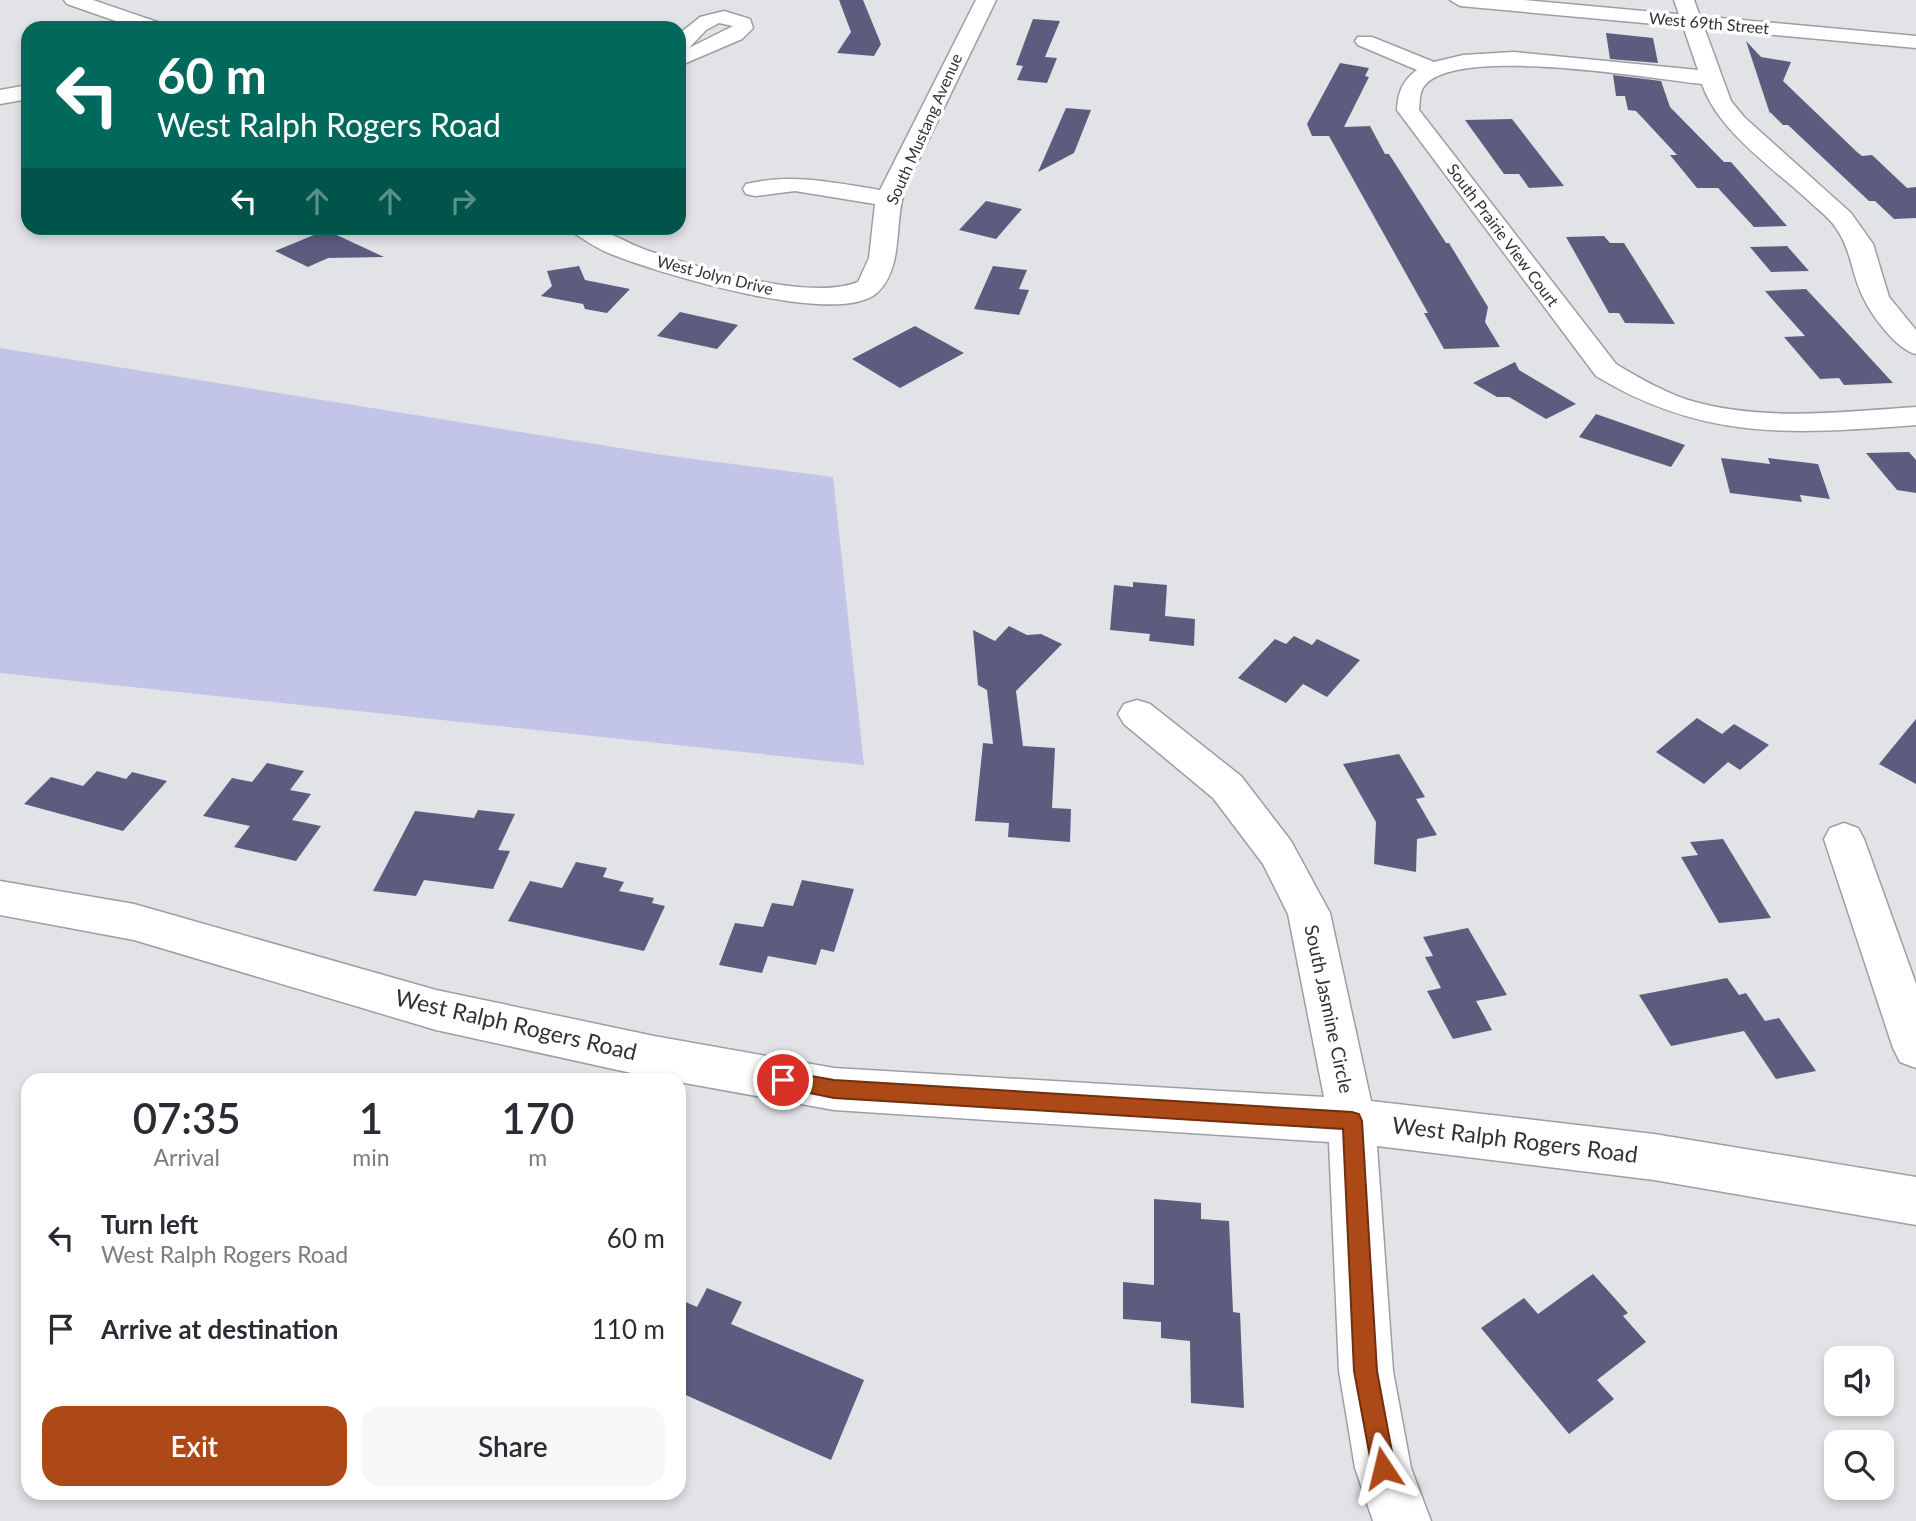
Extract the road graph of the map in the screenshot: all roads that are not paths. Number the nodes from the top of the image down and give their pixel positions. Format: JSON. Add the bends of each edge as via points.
{"nodes":[{"id":1,"x":986,"y":0,"type":"edge"},
{"id":2,"x":1460,"y":0,"type":"edge"},
{"id":3,"x":1533,"y":0,"type":"edge"},
{"id":4,"x":80,"y":1,"type":"edge"},
{"id":5,"x":1687,"y":12,"type":"edge"},
{"id":6,"x":136,"y":21,"type":"edge"},
{"id":7,"x":1916,"y":35,"type":"edge"},
{"id":8,"x":686,"y":37,"type":"edge"},
{"id":9,"x":1365,"y":41,"type":"dead end"},
{"id":10,"x":1916,"y":42,"type":"edge"},
{"id":11,"x":686,"y":57,"type":"edge"},
{"id":12,"x":1434,"y":70,"type":"junction"},
{"id":13,"x":1710,"y":78,"type":"junction"},
{"id":14,"x":21,"y":93,"type":"edge"},
{"id":15,"x":0,"y":97,"type":"edge"},
{"id":16,"x":755,"y":189,"type":"dead end"},
{"id":17,"x":889,"y":199,"type":"junction"},
{"id":18,"x":595,"y":235,"type":"edge"},
{"id":19,"x":855,"y":295,"type":"joint"},
{"id":20,"x":1916,"y":346,"type":"edge"},
{"id":21,"x":1916,"y":416,"type":"edge"},
{"id":22,"x":1137,"y":714,"type":"dead end"},
{"id":23,"x":1844,"y":839,"type":"dead end"},
{"id":24,"x":0,"y":898,"type":"edge"},
{"id":25,"x":1916,"y":1048,"type":"edge"},
{"id":26,"x":1352,"y":1121,"type":"junction"},
{"id":27,"x":1916,"y":1201,"type":"edge"},
{"id":28,"x":1402,"y":1521,"type":"edge"}],
"edges":[{"from":1,"to":17,"type":"street","name":"South Mustang Avenue"},
{"from":2,"to":5,"type":"street","name":"West 69th Street"},
{"from":3,"to":5,"type":"street","name":"West 69th Street"},
{"from":4,"to":6,"type":"street"},
{"from":5,"to":7,"type":"street","name":"West 69th Street"},
{"from":5,"to":10,"type":"street","name":"West 69th Street"},
{"from":5,"to":13,"type":"street"},
{"from":8,"to":11,"type":"street","via":[[709,19],[743,23],[735,35]]},
{"from":9,"to":12,"type":"street"},
{"from":12,"to":13,"type":"street","name":"South Prairie View Court","via":[[1457,63],[1514,58]]},
{"from":12,"to":21,"type":"street","name":"South Prairie View Court","via":[[1409,87],[1408,110],[1606,370],[1644,393],[1741,421],[1803,423]]},
{"from":13,"to":20,"type":"street","via":[[1720,103],[1735,122],[1842,218],[1860,244],[1876,297]]},
{"from":14,"to":15,"type":"street"},
{"from":16,"to":17,"type":"street","via":[[795,184]]},
{"from":17,"to":19,"type":"street","name":"South Mustang Avenue","via":[[878,273]]},
{"from":18,"to":19,"type":"street","name":"West Jolyn Drive","via":[[617,248],[670,266],[820,298]]},
{"from":22,"to":26,"type":"street","name":"South Jasmine Circle","via":[[1227,787],[1277,853],[1309,913]]},
{"from":23,"to":25,"type":"street"},
{"from":24,"to":26,"type":"street","name":"West Ralph Rogers Road","via":[[134,922],[436,1010],[654,1057],[834,1089]]},
{"from":26,"to":27,"type":"street","name":"West Ralph Rogers Road","via":[[1654,1157]]},
{"from":26,"to":28,"type":"street","name":"South Jasmine Circle","via":[[1366,1371],[1383,1468]]}]}
